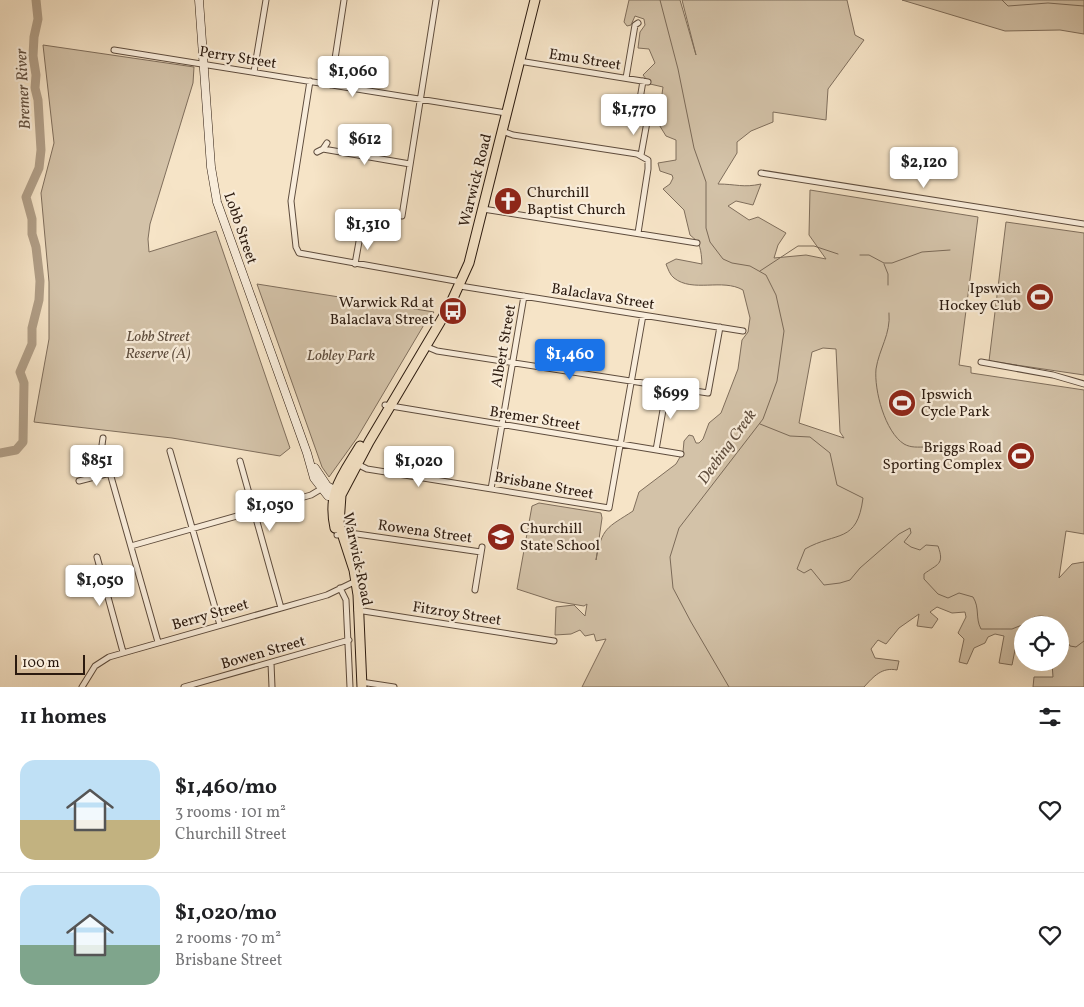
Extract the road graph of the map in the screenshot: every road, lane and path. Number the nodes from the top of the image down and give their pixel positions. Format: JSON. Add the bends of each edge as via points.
{"nodes":[{"id":1,"x":199,"y":0,"type":"edge"},
{"id":2,"x":266,"y":0,"type":"edge"},
{"id":3,"x":344,"y":0,"type":"edge"},
{"id":4,"x":436,"y":0,"type":"edge"},
{"id":5,"x":535,"y":0,"type":"edge"},
{"id":6,"x":638,"y":23,"type":"dead end"},
{"id":7,"x":114,"y":50,"type":"dead end"},
{"id":8,"x":519,"y":61,"type":"junction"},
{"id":9,"x":204,"y":64,"type":"junction"},
{"id":10,"x":254,"y":72,"type":"junction"},
{"id":11,"x":626,"y":78,"type":"junction"},
{"id":12,"x":310,"y":81,"type":"junction"},
{"id":13,"x":331,"y":85,"type":"junction"},
{"id":14,"x":420,"y":99,"type":"junction"},
{"id":15,"x":506,"y":113,"type":"junction"},
{"id":16,"x":637,"y":117,"type":"dead end"},
{"id":17,"x":647,"y":122,"type":"dead end"},
{"id":18,"x":501,"y":131,"type":"junction"},
{"id":19,"x":327,"y":143,"type":"dead end"},
{"id":20,"x":324,"y":149,"type":"junction"},
{"id":21,"x":318,"y":152,"type":"dead end"},
{"id":22,"x":640,"y":155,"type":"junction"},
{"id":23,"x":410,"y":164,"type":"junction"},
{"id":24,"x":761,"y":173,"type":"dead end"},
{"id":25,"x":483,"y":209,"type":"junction"},
{"id":26,"x":402,"y":216,"type":"dead end"},
{"id":27,"x":1084,"y":224,"type":"edge"},
{"id":28,"x":638,"y":233,"type":"junction"},
{"id":29,"x":360,"y":236,"type":"dead end"},
{"id":30,"x":698,"y":243,"type":"dead end"},
{"id":31,"x":355,"y":264,"type":"junction"},
{"id":32,"x":460,"y":284,"type":"junction"},
{"id":33,"x":524,"y":296,"type":"junction"},
{"id":34,"x":642,"y":315,"type":"junction"},
{"id":35,"x":720,"y":327,"type":"junction"},
{"id":36,"x":743,"y":331,"type":"dead end"},
{"id":37,"x":425,"y":346,"type":"junction"},
{"id":38,"x":513,"y":362,"type":"junction"},
{"id":39,"x":981,"y":362,"type":"dead end"},
{"id":40,"x":631,"y":381,"type":"junction"},
{"id":41,"x":1084,"y":384,"type":"edge"},
{"id":42,"x":667,"y":387,"type":"junction"},
{"id":43,"x":387,"y":406,"type":"junction"},
{"id":44,"x":502,"y":425,"type":"junction"},
{"id":45,"x":102,"y":438,"type":"dead end"},
{"id":46,"x":621,"y":444,"type":"junction"},
{"id":47,"x":656,"y":450,"type":"junction"},
{"id":48,"x":170,"y":451,"type":"dead end"},
{"id":49,"x":307,"y":453,"type":"junction"},
{"id":50,"x":681,"y":454,"type":"dead end"},
{"id":51,"x":240,"y":461,"type":"dead end"},
{"id":52,"x":357,"y":464,"type":"junction"},
{"id":53,"x":110,"y":473,"type":"junction"},
{"id":54,"x":80,"y":481,"type":"dead end"},
{"id":55,"x":321,"y":489,"type":"junction"},
{"id":56,"x":491,"y":489,"type":"junction"},
{"id":57,"x":336,"y":493,"type":"junction"},
{"id":58,"x":254,"y":511,"type":"junction"},
{"id":59,"x":192,"y":529,"type":"junction"},
{"id":60,"x":339,"y":534,"type":"junction"},
{"id":61,"x":131,"y":546,"type":"junction"},
{"id":62,"x":97,"y":557,"type":"dead end"},
{"id":63,"x":354,"y":582,"type":"junction"},
{"id":64,"x":340,"y":588,"type":"junction"},
{"id":65,"x":475,"y":590,"type":"dead end"},
{"id":66,"x":281,"y":608,"type":"junction"},
{"id":67,"x":357,"y":610,"type":"junction"},
{"id":68,"x":220,"y":625,"type":"junction"},
{"id":69,"x":349,"y":640,"type":"junction"},
{"id":70,"x":554,"y":641,"type":"dead end"},
{"id":71,"x":158,"y":642,"type":"junction"},
{"id":72,"x":123,"y":652,"type":"junction"},
{"id":73,"x":271,"y":663,"type":"junction"},
{"id":74,"x":362,"y":684,"type":"edge"},
{"id":75,"x":194,"y":686,"type":"edge"},
{"id":76,"x":82,"y":687,"type":"edge"},
{"id":77,"x":184,"y":687,"type":"edge"},
{"id":78,"x":272,"y":687,"type":"edge"},
{"id":79,"x":350,"y":687,"type":"edge"},
{"id":80,"x":394,"y":687,"type":"edge"}],
"edges":[{"from":1,"to":9,"type":"main road","name":"Lobb Street"},
{"from":2,"to":10,"type":"street"},
{"from":3,"to":13,"type":"street"},
{"from":4,"to":14,"type":"street"},
{"from":5,"to":8,"type":"main road","name":"Warwick Road"},
{"from":6,"to":11,"type":"street","via":[[635,25]]},
{"from":7,"to":9,"type":"street","name":"Perry Street"},
{"from":8,"to":11,"type":"street","name":"Emu Street"},
{"from":8,"to":15,"type":"main road","name":"Warwick Road"},
{"from":9,"to":10,"type":"street","name":"Perry Street"},
{"from":9,"to":49,"type":"main road","name":"Lobb Street","via":[[211,167],[217,202]]},
{"from":10,"to":12,"type":"street","name":"Perry Street"},
{"from":11,"to":16,"type":"street","name":"Emu Street","via":[[645,82]]},
{"from":12,"to":13,"type":"street","name":"Perry Street"},
{"from":12,"to":31,"type":"street","name":"Balaclava Street","via":[[291,201],[296,247],[299,253]]},
{"from":13,"to":14,"type":"street","name":"Perry Street"},
{"from":14,"to":15,"type":"street","name":"Perry Street"},
{"from":14,"to":23,"type":"street"},
{"from":15,"to":18,"type":"main road","name":"Warwick Road"},
{"from":17,"to":22,"type":"street"},
{"from":18,"to":22,"type":"street"},
{"from":18,"to":25,"type":"main road","name":"Warwick Road"},
{"from":19,"to":20,"type":"street"},
{"from":20,"to":21,"type":"street"},
{"from":20,"to":23,"type":"street"},
{"from":22,"to":28,"type":"street","via":[[649,164]]},
{"from":23,"to":26,"type":"street"},
{"from":24,"to":27,"type":"street"},
{"from":25,"to":28,"type":"street"},
{"from":25,"to":32,"type":"main road","name":"Warwick Road"},
{"from":28,"to":30,"type":"street"},
{"from":29,"to":31,"type":"street"},
{"from":31,"to":32,"type":"street","name":"Balaclava Street"},
{"from":32,"to":33,"type":"street","name":"Balaclava Street"},
{"from":32,"to":37,"type":"main road","name":"Warwick Road"},
{"from":33,"to":34,"type":"street","name":"Balaclava Street"},
{"from":33,"to":38,"type":"street","name":"Albert Street"},
{"from":34,"to":35,"type":"street","name":"Balaclava Street"},
{"from":34,"to":40,"type":"street"},
{"from":35,"to":36,"type":"street","name":"Balaclava Street"},
{"from":35,"to":42,"type":"street","via":[[709,391]]},
{"from":37,"to":38,"type":"street","via":[[437,351]]},
{"from":37,"to":43,"type":"main road","name":"Warwick Road"},
{"from":38,"to":40,"type":"street"},
{"from":38,"to":44,"type":"street","name":"Albert Street"},
{"from":39,"to":41,"type":"street"},
{"from":40,"to":42,"type":"street"},
{"from":40,"to":46,"type":"street"},
{"from":42,"to":47,"type":"street"},
{"from":43,"to":44,"type":"street","name":"Bremer Street"},
{"from":43,"to":52,"type":"main road","name":"Warwick Road"},
{"from":43,"to":57,"type":"main road","name":"Warwick Road"},
{"from":44,"to":46,"type":"street","name":"Bremer Street"},
{"from":44,"to":56,"type":"street","name":"Albert Street"},
{"from":45,"to":53,"type":"street"},
{"from":46,"to":47,"type":"street","name":"Bremer Street"},
{"from":46,"to":56,"type":"street","name":"Brisbane Street","via":[[609,508]]},
{"from":47,"to":50,"type":"street","name":"Bremer Street"},
{"from":48,"to":59,"type":"street"},
{"from":49,"to":55,"type":"main road","name":"Lobb Street","via":[[314,478]]},
{"from":49,"to":57,"type":"main road","name":"Lobb Street","via":[[319,476]]},
{"from":51,"to":58,"type":"street"},
{"from":52,"to":56,"type":"street","name":"Brisbane Street","via":[[367,470]]},
{"from":52,"to":57,"type":"main road","name":"Warwick Road"},
{"from":53,"to":54,"type":"street"},
{"from":53,"to":61,"type":"street"},
{"from":55,"to":57,"type":"main road","via":[[328,496]]},
{"from":55,"to":58,"type":"street","via":[[311,495]]},
{"from":57,"to":60,"type":"main road","name":"Warwick Road"},
{"from":58,"to":59,"type":"street"},
{"from":58,"to":66,"type":"street"},
{"from":59,"to":61,"type":"street"},
{"from":59,"to":68,"type":"street"},
{"from":60,"to":63,"type":"main road","name":"Warwick Road"},
{"from":60,"to":65,"type":"street","name":"Rowena Street","via":[[482,549]]},
{"from":61,"to":71,"type":"street"},
{"from":62,"to":72,"type":"street"},
{"from":63,"to":64,"type":"street","name":"Berry Street"},
{"from":63,"to":67,"type":"main road","name":"Warwick Road"},
{"from":64,"to":66,"type":"street","name":"Berry Street"},
{"from":64,"to":69,"type":"street","name":"Warwick Road","via":[[346,600]]},
{"from":66,"to":68,"type":"street","name":"Berry Street"},
{"from":67,"to":70,"type":"street","name":"Fitzroy Street"},
{"from":67,"to":74,"type":"main road","name":"Warwick Road"},
{"from":68,"to":71,"type":"street","name":"Berry Street"},
{"from":69,"to":73,"type":"street","name":"Bowen Street"},
{"from":69,"to":79,"type":"street","name":"Warwick Road"},
{"from":71,"to":72,"type":"street","name":"Berry Street"},
{"from":72,"to":76,"type":"street","name":"Berry Street","via":[[109,656],[95,666]]},
{"from":73,"to":75,"type":"street","name":"Bowen Street"},
{"from":73,"to":78,"type":"street"},
{"from":74,"to":80,"type":"street"},
{"from":75,"to":77,"type":"street","name":"Bowen Street"}]}
